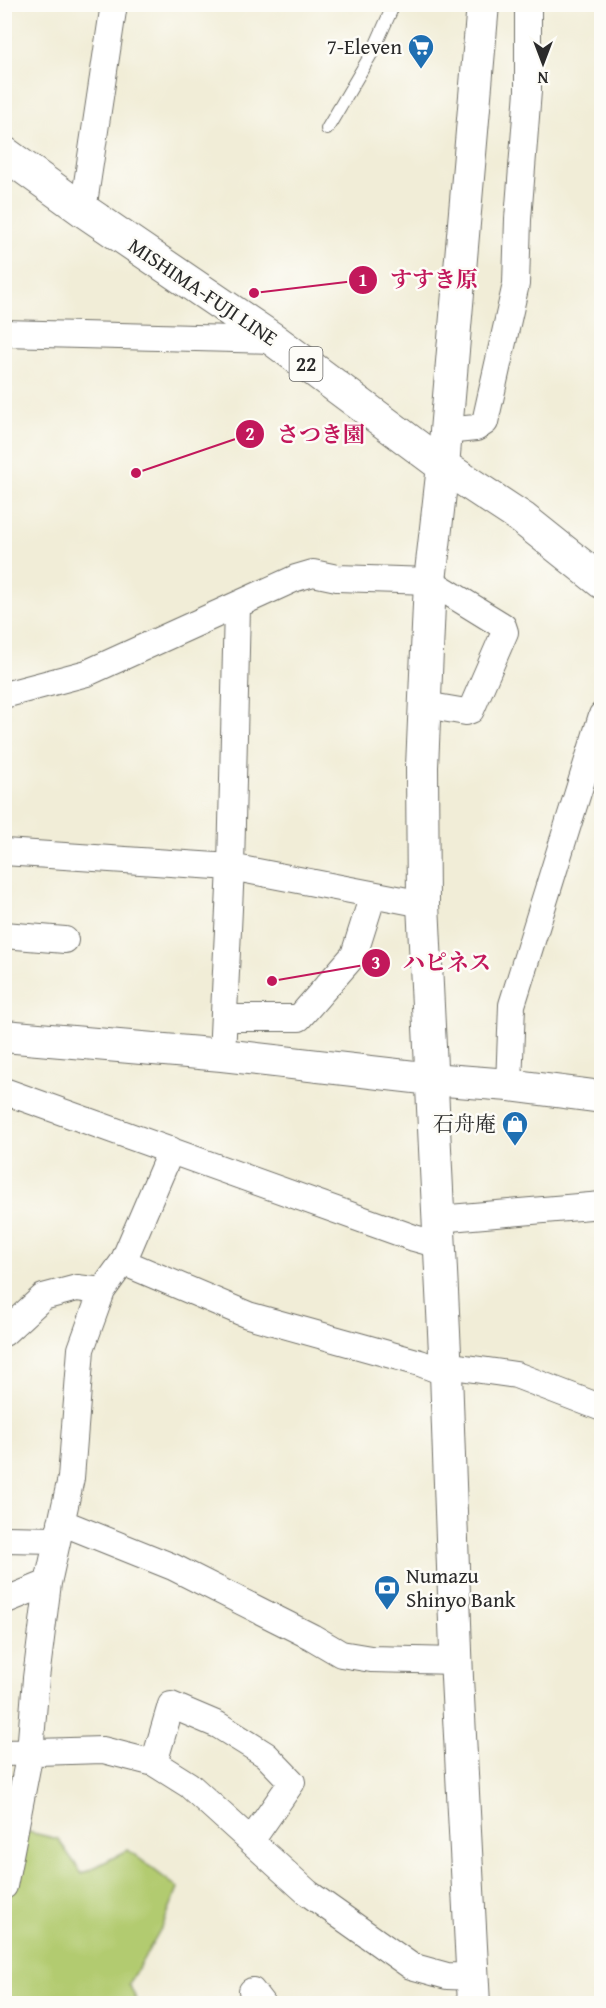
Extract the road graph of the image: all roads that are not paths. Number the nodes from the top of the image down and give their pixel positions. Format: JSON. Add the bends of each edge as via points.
{"nodes":[{"id":1,"x":114,"y":4,"type":"edge"},
{"id":2,"x":394,"y":4,"type":"edge"},
{"id":3,"x":483,"y":4,"type":"edge"},
{"id":4,"x":528,"y":4,"type":"edge"},
{"id":5,"x":327,"y":129,"type":"dead end"},
{"id":6,"x":4,"y":153,"type":"edge"},
{"id":7,"x":83,"y":210,"type":"junction"},
{"id":8,"x":4,"y":333,"type":"edge"},
{"id":9,"x":274,"y":340,"type":"junction"},
{"id":10,"x":445,"y":431,"type":"junction"},
{"id":11,"x":443,"y":466,"type":"junction"},
{"id":12,"x":430,"y":581,"type":"junction"},
{"id":13,"x":602,"y":582,"type":"edge"},
{"id":14,"x":237,"y":606,"type":"junction"},
{"id":15,"x":4,"y":695,"type":"edge"},
{"id":16,"x":424,"y":705,"type":"junction"},
{"id":17,"x":602,"y":715,"type":"edge"},
{"id":18,"x":4,"y":852,"type":"edge"},
{"id":19,"x":231,"y":867,"type":"junction"},
{"id":20,"x":373,"y":895,"type":"junction"},
{"id":21,"x":423,"y":904,"type":"junction"},
{"id":22,"x":4,"y":935,"type":"edge"},
{"id":23,"x":65,"y":940,"type":"dead end"},
{"id":24,"x":224,"y":1018,"type":"junction"},
{"id":25,"x":4,"y":1036,"type":"edge"},
{"id":26,"x":222,"y":1055,"type":"junction"},
{"id":27,"x":432,"y":1079,"type":"junction"},
{"id":28,"x":509,"y":1085,"type":"junction"},
{"id":29,"x":4,"y":1090,"type":"edge"},
{"id":30,"x":602,"y":1097,"type":"edge"},
{"id":31,"x":171,"y":1150,"type":"junction"},
{"id":32,"x":602,"y":1205,"type":"edge"},
{"id":33,"x":439,"y":1232,"type":"junction"},
{"id":34,"x":123,"y":1262,"type":"junction"},
{"id":35,"x":102,"y":1291,"type":"junction"},
{"id":36,"x":4,"y":1333,"type":"edge"},
{"id":37,"x":446,"y":1369,"type":"junction"},
{"id":38,"x":602,"y":1408,"type":"edge"},
{"id":39,"x":59,"y":1531,"type":"junction"},
{"id":40,"x":4,"y":1539,"type":"edge"},
{"id":41,"x":48,"y":1583,"type":"junction"},
{"id":42,"x":4,"y":1601,"type":"edge"},
{"id":43,"x":457,"y":1660,"type":"junction"},
{"id":44,"x":30,"y":1752,"type":"junction"},
{"id":45,"x":4,"y":1753,"type":"edge"},
{"id":46,"x":154,"y":1763,"type":"junction"},
{"id":47,"x":250,"y":1841,"type":"junction"},
{"id":48,"x":4,"y":1886,"type":"edge"},
{"id":49,"x":473,"y":1990,"type":"edge"}],
"edges":[{"from":1,"to":7,"type":"street"},
{"from":2,"to":5,"type":"lane","via":[[373,51]]},
{"from":3,"to":10,"type":"street"},
{"from":4,"to":10,"type":"street","via":[[528,91],[516,284],[485,422],[476,428]]},
{"from":6,"to":7,"type":"main road","name":"MISHIMA-FUJI LINE","number":"22"},
{"from":7,"to":9,"type":"main road","name":"MISHIMA-FUJI LINE","number":"22"},
{"from":8,"to":9,"type":"street"},
{"from":9,"to":11,"type":"main road","name":"MISHIMA-FUJI LINE","number":"22"},
{"from":10,"to":11,"type":"street"},
{"from":11,"to":12,"type":"street"},
{"from":11,"to":13,"type":"main road","name":"MISHIMA-FUJI LINE","number":"22","via":[[522,519]]},
{"from":12,"to":14,"type":"street","via":[[337,579],[313,573]]},
{"from":12,"to":16,"type":"street"},
{"from":12,"to":16,"type":"street","via":[[503,626],[505,632],[471,710]]},
{"from":14,"to":15,"type":"street","via":[[87,673]]},
{"from":14,"to":19,"type":"street"},
{"from":16,"to":21,"type":"street"},
{"from":17,"to":28,"type":"street","via":[[512,1005]]},
{"from":18,"to":19,"type":"street"},
{"from":19,"to":20,"type":"street"},
{"from":19,"to":24,"type":"street"},
{"from":20,"to":21,"type":"street"},
{"from":20,"to":24,"type":"street","via":[[354,956],[299,1018]]},
{"from":21,"to":27,"type":"street"},
{"from":22,"to":23,"type":"street"},
{"from":24,"to":26,"type":"street"},
{"from":25,"to":26,"type":"street"},
{"from":26,"to":27,"type":"street"},
{"from":27,"to":28,"type":"street"},
{"from":27,"to":33,"type":"street"},
{"from":28,"to":30,"type":"street"},
{"from":29,"to":31,"type":"street"},
{"from":31,"to":33,"type":"street","via":[[414,1238]]},
{"from":31,"to":34,"type":"street"},
{"from":32,"to":33,"type":"street"},
{"from":33,"to":37,"type":"street"},
{"from":34,"to":35,"type":"street"},
{"from":34,"to":37,"type":"street","via":[[248,1315]]},
{"from":35,"to":36,"type":"street","via":[[77,1288],[43,1298]]},
{"from":35,"to":39,"type":"street","via":[[81,1349],[71,1478]]},
{"from":37,"to":38,"type":"street","via":[[516,1375]]},
{"from":37,"to":43,"type":"street"},
{"from":39,"to":40,"type":"street"},
{"from":39,"to":41,"type":"street"},
{"from":39,"to":43,"type":"street","via":[[172,1568],[341,1654],[371,1659]]},
{"from":41,"to":42,"type":"street"},
{"from":41,"to":44,"type":"street"},
{"from":43,"to":49,"type":"street"},
{"from":44,"to":45,"type":"street"},
{"from":44,"to":46,"type":"street","via":[[103,1750]]},
{"from":44,"to":48,"type":"street"},
{"from":46,"to":47,"type":"street","via":[[189,1785]]},
{"from":46,"to":47,"type":"street","via":[[171,1705],[218,1725],[266,1755],[292,1782]]},
{"from":47,"to":49,"type":"street","via":[[308,1893],[411,1966],[447,1976]]}]}
